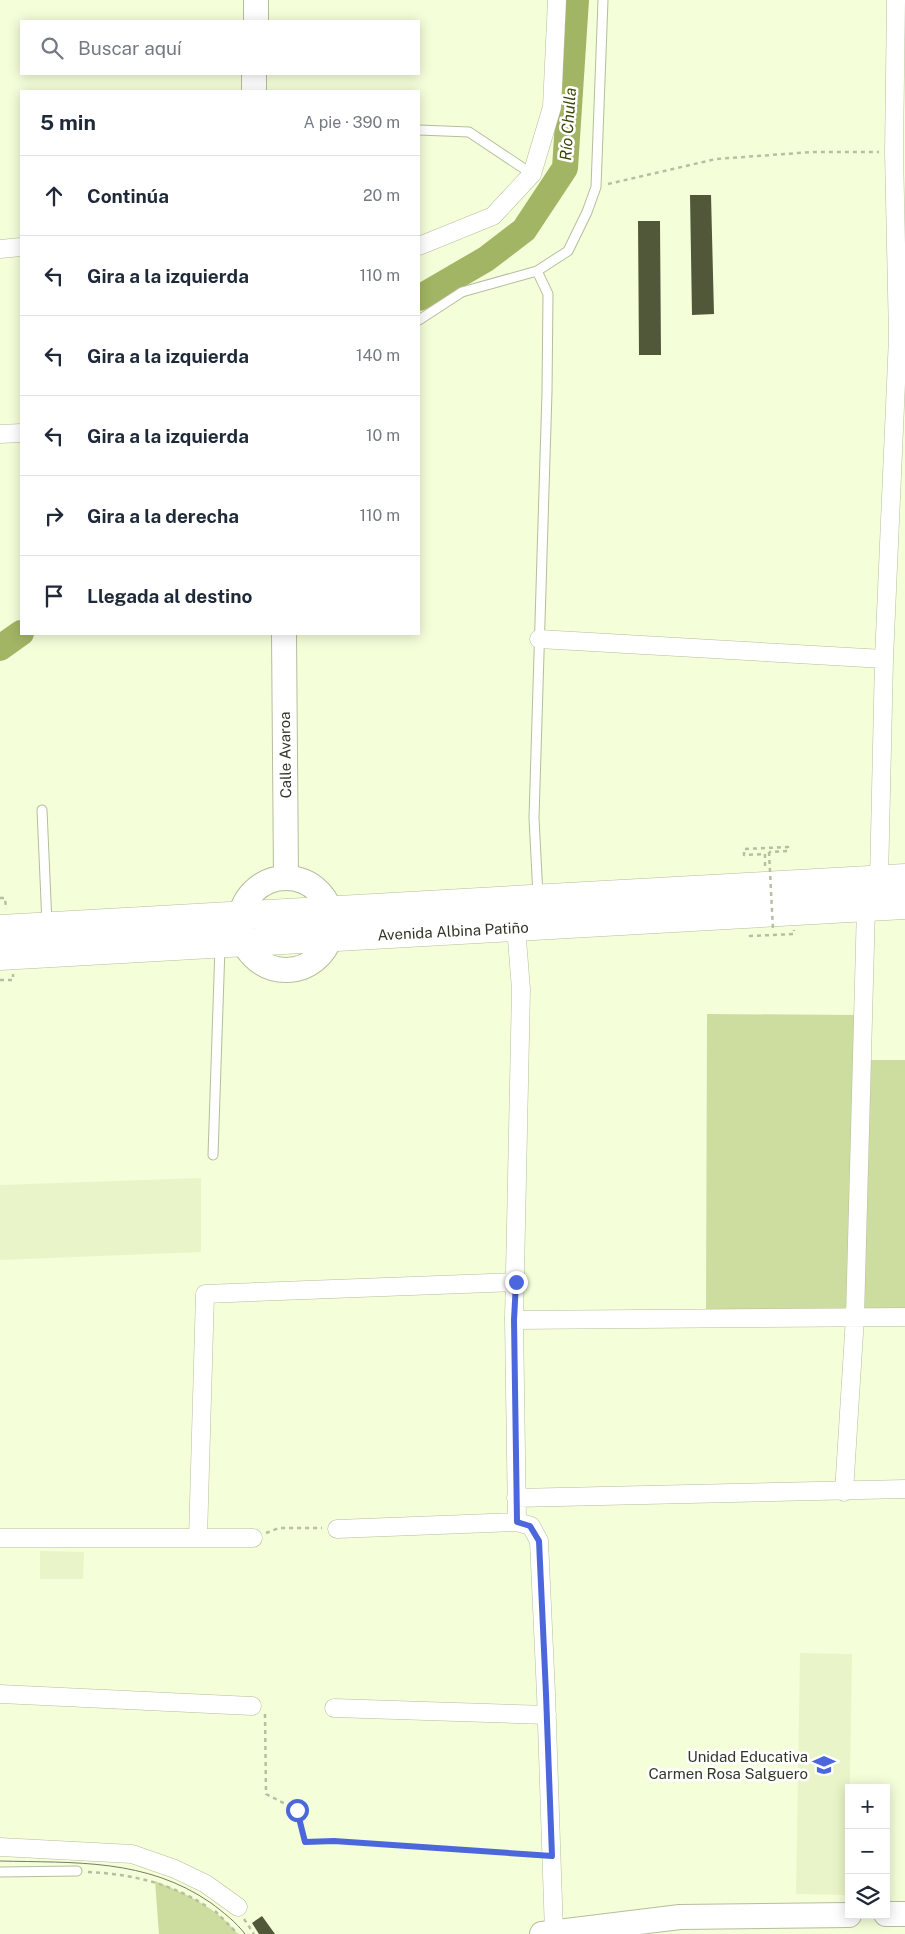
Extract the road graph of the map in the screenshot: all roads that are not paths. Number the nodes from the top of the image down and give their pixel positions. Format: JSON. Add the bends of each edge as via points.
{"nodes":[{"id":1,"x":256,"y":0,"type":"edge"},
{"id":2,"x":557,"y":0,"type":"edge"},
{"id":3,"x":603,"y":0,"type":"edge"},
{"id":4,"x":896,"y":0,"type":"edge"},
{"id":5,"x":256,"y":20,"type":"edge"},
{"id":6,"x":254,"y":75,"type":"edge"},
{"id":7,"x":254,"y":90,"type":"edge"},
{"id":8,"x":420,"y":130,"type":"edge"},
{"id":9,"x":532,"y":174,"type":"junction"},
{"id":10,"x":420,"y":246,"type":"edge"},
{"id":11,"x":20,"y":247,"type":"edge"},
{"id":12,"x":0,"y":249,"type":"edge"},
{"id":13,"x":537,"y":271,"type":"junction"},
{"id":14,"x":420,"y":319,"type":"edge"},
{"id":15,"x":900,"y":427,"type":"edge"},
{"id":16,"x":20,"y":433,"type":"edge"},
{"id":17,"x":0,"y":434,"type":"edge"},
{"id":18,"x":284,"y":635,"type":"edge"},
{"id":19,"x":539,"y":639,"type":"junction"},
{"id":20,"x":884,"y":659,"type":"junction"},
{"id":21,"x":42,"y":810,"type":"dead end"},
{"id":22,"x":286,"y":877,"type":"junction"},
{"id":23,"x":892,"y":879,"type":"edge"},
{"id":24,"x":538,"y":899,"type":"junction"},
{"id":25,"x":905,"y":905,"type":"edge"},
{"id":26,"x":866,"y":908,"type":"junction"},
{"id":27,"x":329,"y":911,"type":"junction"},
{"id":28,"x":240,"y":915,"type":"junction"},
{"id":29,"x":48,"y":926,"type":"junction"},
{"id":30,"x":516,"y":927,"type":"junction"},
{"id":31,"x":0,"y":929,"type":"edge"},
{"id":32,"x":329,"y":938,"type":"junction"},
{"id":33,"x":232,"y":943,"type":"junction"},
{"id":34,"x":0,"y":956,"type":"edge"},
{"id":35,"x":213,"y":1155,"type":"dead end"},
{"id":36,"x":516,"y":1282,"type":"junction"},
{"id":37,"x":855,"y":1317,"type":"junction"},
{"id":38,"x":905,"y":1317,"type":"edge"},
{"id":39,"x":514,"y":1320,"type":"junction"},
{"id":40,"x":905,"y":1489,"type":"edge"},
{"id":41,"x":844,"y":1492,"type":"junction"},
{"id":42,"x":516,"y":1498,"type":"junction"},
{"id":43,"x":517,"y":1522,"type":"junction"},
{"id":44,"x":337,"y":1529,"type":"road end"},
{"id":45,"x":0,"y":1538,"type":"edge"},
{"id":46,"x":198,"y":1538,"type":"junction"},
{"id":47,"x":253,"y":1538,"type":"road end"},
{"id":48,"x":0,"y":1694,"type":"edge"},
{"id":49,"x":252,"y":1706,"type":"road end"},
{"id":50,"x":334,"y":1708,"type":"dead end"},
{"id":51,"x":547,"y":1714,"type":"junction"},
{"id":52,"x":0,"y":1847,"type":"edge"},
{"id":53,"x":77,"y":1871,"type":"road end"},
{"id":54,"x":0,"y":1872,"type":"edge"},
{"id":55,"x":238,"y":1907,"type":"dead end"},
{"id":56,"x":890,"y":1914,"type":"edge"},
{"id":57,"x":905,"y":1914,"type":"edge"},
{"id":58,"x":845,"y":1915,"type":"edge"},
{"id":59,"x":548,"y":1933,"type":"edge"}],
"edges":[{"from":1,"to":5,"type":"main road"},
{"from":2,"to":9,"type":"street","via":[[552,107]]},
{"from":3,"to":13,"type":"lane","via":[[596,187],[588,212],[568,251]]},
{"from":4,"to":15,"type":"street","via":[[894,152]]},
{"from":6,"to":7,"type":"main road"},
{"from":8,"to":9,"type":"lane","via":[[469,132]]},
{"from":9,"to":10,"type":"street","via":[[493,216]]},
{"from":11,"to":12,"type":"street"},
{"from":13,"to":14,"type":"lane","via":[[462,292]]},
{"from":13,"to":19,"type":"lane","via":[[548,294]]},
{"from":15,"to":20,"type":"street"},
{"from":16,"to":17,"type":"street"},
{"from":18,"to":22,"type":"main road","name":"Calle Avaroa"},
{"from":19,"to":20,"type":"street"},
{"from":19,"to":24,"type":"lane","via":[[534,818]]},
{"from":20,"to":23,"type":"street"},
{"from":21,"to":29,"type":"lane"},
{"from":22,"to":27,"type":"main road","via":[[313,887],[324,897]]},
{"from":22,"to":28,"type":"main road","via":[[261,884],[251,892]]},
{"from":23,"to":24,"type":"highway","name":"Avenida Albina Patiño"},
{"from":24,"to":27,"type":"highway","name":"Avenida Albina Patiño"},
{"from":25,"to":26,"type":"highway","name":"Avenida Albina Patiño"},
{"from":26,"to":30,"type":"highway","name":"Avenida Albina Patiño"},
{"from":26,"to":37,"type":"street"},
{"from":27,"to":28,"type":"highway","name":"Avenida Albina Patiño"},
{"from":27,"to":32,"type":"main road"},
{"from":28,"to":29,"type":"highway","name":"Avenida Albina Patiño"},
{"from":28,"to":33,"type":"main road","via":[[240,929]]},
{"from":29,"to":31,"type":"highway","name":"Avenida Albina Patiño"},
{"from":30,"to":32,"type":"highway","name":"Avenida Albina Patiño"},
{"from":30,"to":36,"type":"street","via":[[520,989]]},
{"from":32,"to":33,"type":"highway","name":"Avenida Albina Patiño"},
{"from":33,"to":34,"type":"highway","name":"Avenida Albina Patiño"},
{"from":33,"to":35,"type":"lane"},
{"from":36,"to":39,"type":"street"},
{"from":36,"to":46,"type":"street","via":[[205,1294]]},
{"from":37,"to":38,"type":"street"},
{"from":37,"to":39,"type":"street"},
{"from":37,"to":41,"type":"street"},
{"from":39,"to":42,"type":"street"},
{"from":40,"to":41,"type":"street"},
{"from":41,"to":42,"type":"street"},
{"from":42,"to":43,"type":"street"},
{"from":43,"to":44,"type":"street"},
{"from":43,"to":51,"type":"street","via":[[530,1526],[539,1541]]},
{"from":45,"to":46,"type":"street"},
{"from":46,"to":47,"type":"street"},
{"from":48,"to":49,"type":"street"},
{"from":50,"to":51,"type":"street"},
{"from":51,"to":59,"type":"street","via":[[552,1856]]},
{"from":52,"to":55,"type":"street","via":[[132,1854],[206,1884]]},
{"from":53,"to":54,"type":"lane"},
{"from":56,"to":57,"type":"main road"},
{"from":58,"to":59,"type":"main road","via":[[680,1917]]}]}
